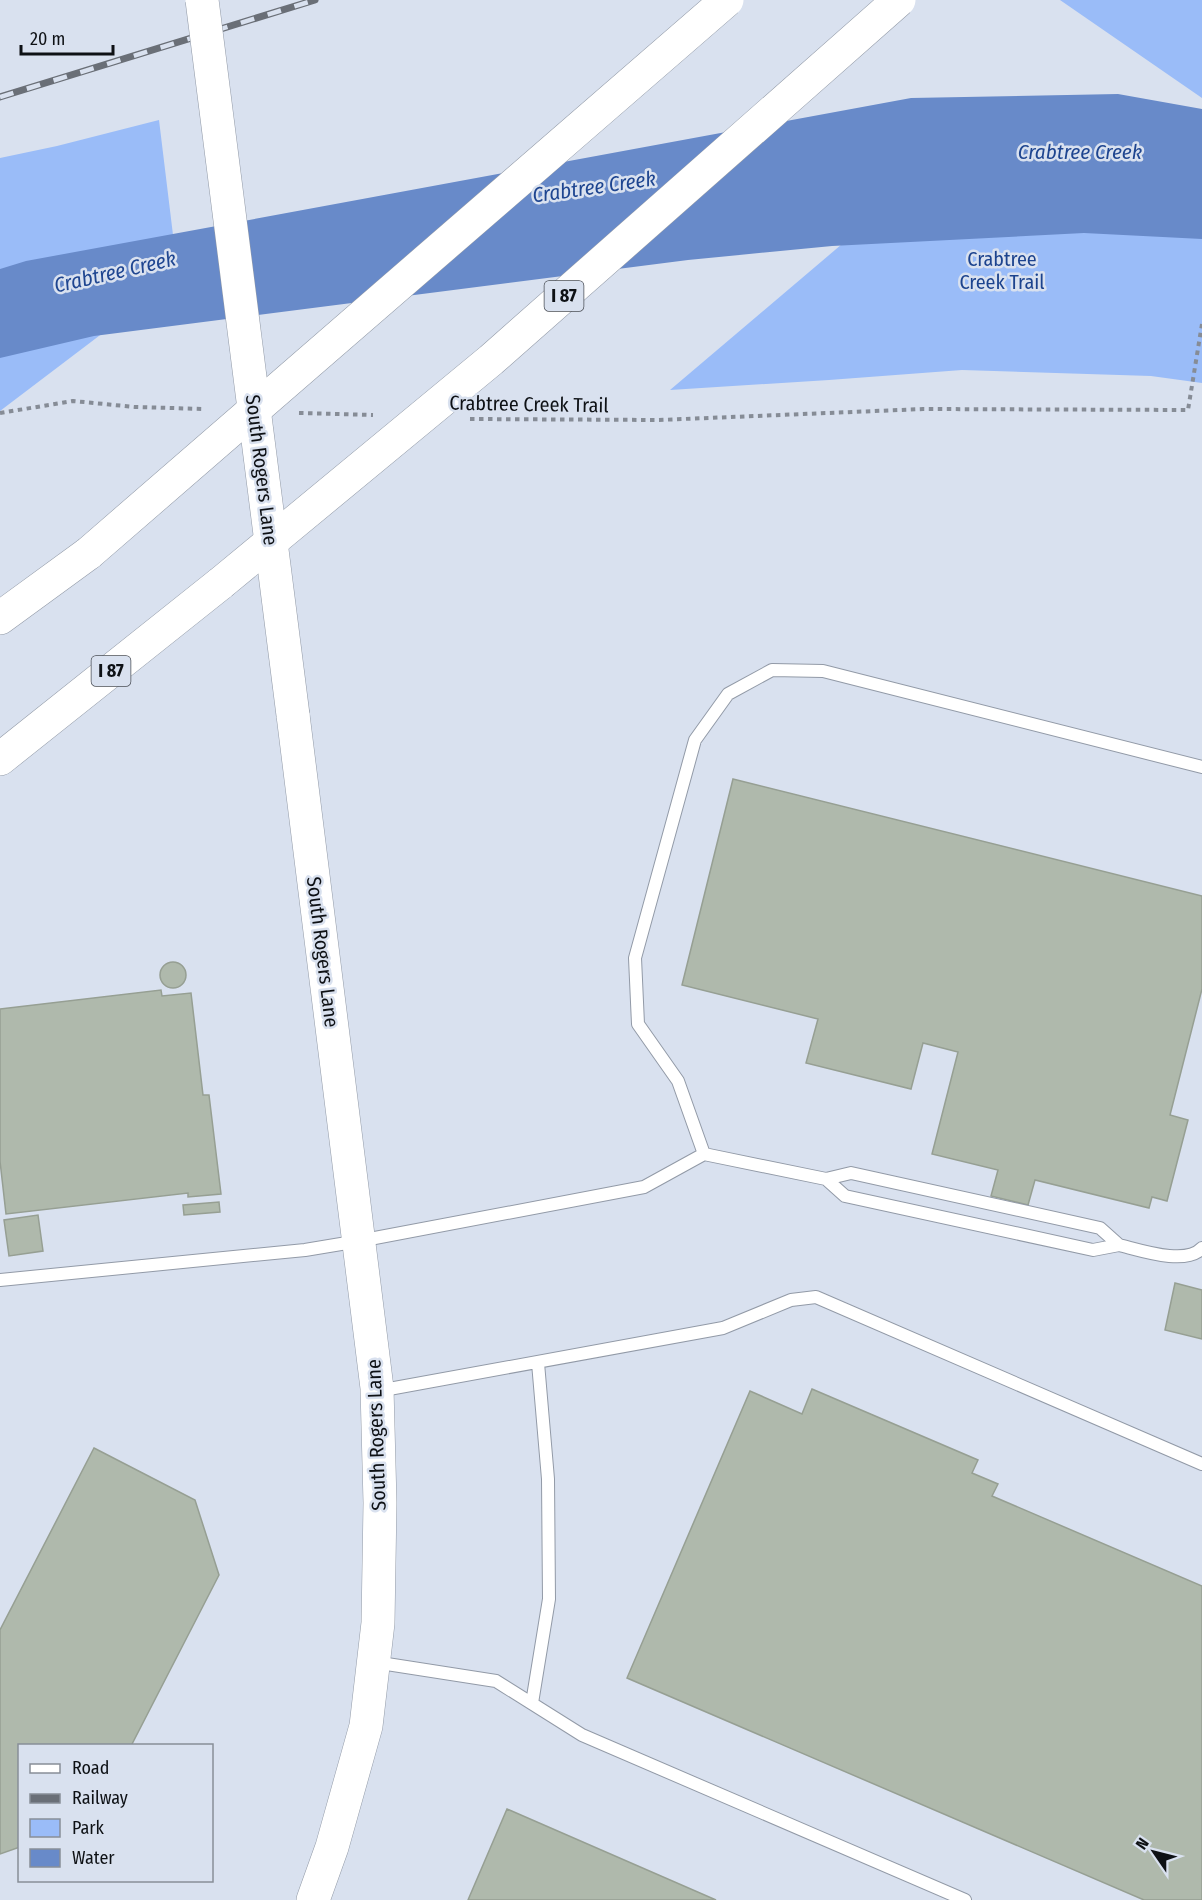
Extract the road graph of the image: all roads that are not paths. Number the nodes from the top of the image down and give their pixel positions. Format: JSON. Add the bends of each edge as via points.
{"nodes":[{"id":1,"x":202,"y":0,"type":"edge"},
{"id":2,"x":727,"y":0,"type":"edge"},
{"id":3,"x":899,"y":0,"type":"edge"},
{"id":4,"x":0,"y":618,"type":"edge"},
{"id":5,"x":0,"y":759,"type":"edge"},
{"id":6,"x":1202,"y":766,"type":"edge"},
{"id":7,"x":704,"y":1154,"type":"junction"},
{"id":8,"x":826,"y":1179,"type":"junction"},
{"id":9,"x":359,"y":1241,"type":"junction"},
{"id":10,"x":1119,"y":1245,"type":"junction"},
{"id":11,"x":1202,"y":1248,"type":"edge"},
{"id":12,"x":0,"y":1280,"type":"edge"},
{"id":13,"x":538,"y":1363,"type":"junction"},
{"id":14,"x":377,"y":1391,"type":"junction"},
{"id":15,"x":1202,"y":1464,"type":"edge"},
{"id":16,"x":373,"y":1662,"type":"junction"},
{"id":17,"x":532,"y":1703,"type":"junction"},
{"id":18,"x":313,"y":1900,"type":"edge"},
{"id":19,"x":964,"y":1900,"type":"edge"}],
"edges":[{"from":1,"to":9,"type":"main road","name":"South Rogers Lane","bridge":true},
{"from":2,"to":4,"type":"main road","bridge":true,"via":[[89,553]]},
{"from":3,"to":5,"type":"main road","number":"I 87","bridge":true,"via":[[491,360]]},
{"from":6,"to":7,"type":"lane","via":[[823,671],[772,670],[728,694],[695,740],[635,958],[638,1024],[678,1081]]},
{"from":7,"to":8,"type":"lane"},
{"from":7,"to":9,"type":"lane","via":[[644,1187]]},
{"from":8,"to":10,"type":"lane","via":[[845,1196],[856,1199],[1093,1250]]},
{"from":8,"to":10,"type":"lane","via":[[851,1173],[1029,1211],[1100,1228]]},
{"from":9,"to":12,"type":"lane","via":[[305,1250]]},
{"from":9,"to":14,"type":"main road","name":"South Rogers Lane"},
{"from":10,"to":11,"type":"lane","via":[[1174,1258],[1198,1253]]},
{"from":13,"to":14,"type":"lane"},
{"from":13,"to":15,"type":"lane","via":[[723,1328],[791,1300],[816,1297]]},
{"from":13,"to":17,"type":"lane","via":[[548,1479],[549,1599]]},
{"from":14,"to":16,"type":"main road","name":"South Rogers Lane","via":[[380,1514],[378,1623]]},
{"from":16,"to":17,"type":"lane","via":[[496,1682]]},
{"from":16,"to":18,"type":"main road","name":"South Rogers Lane","via":[[366,1726]]},
{"from":17,"to":19,"type":"lane","via":[[582,1735]]}]}
